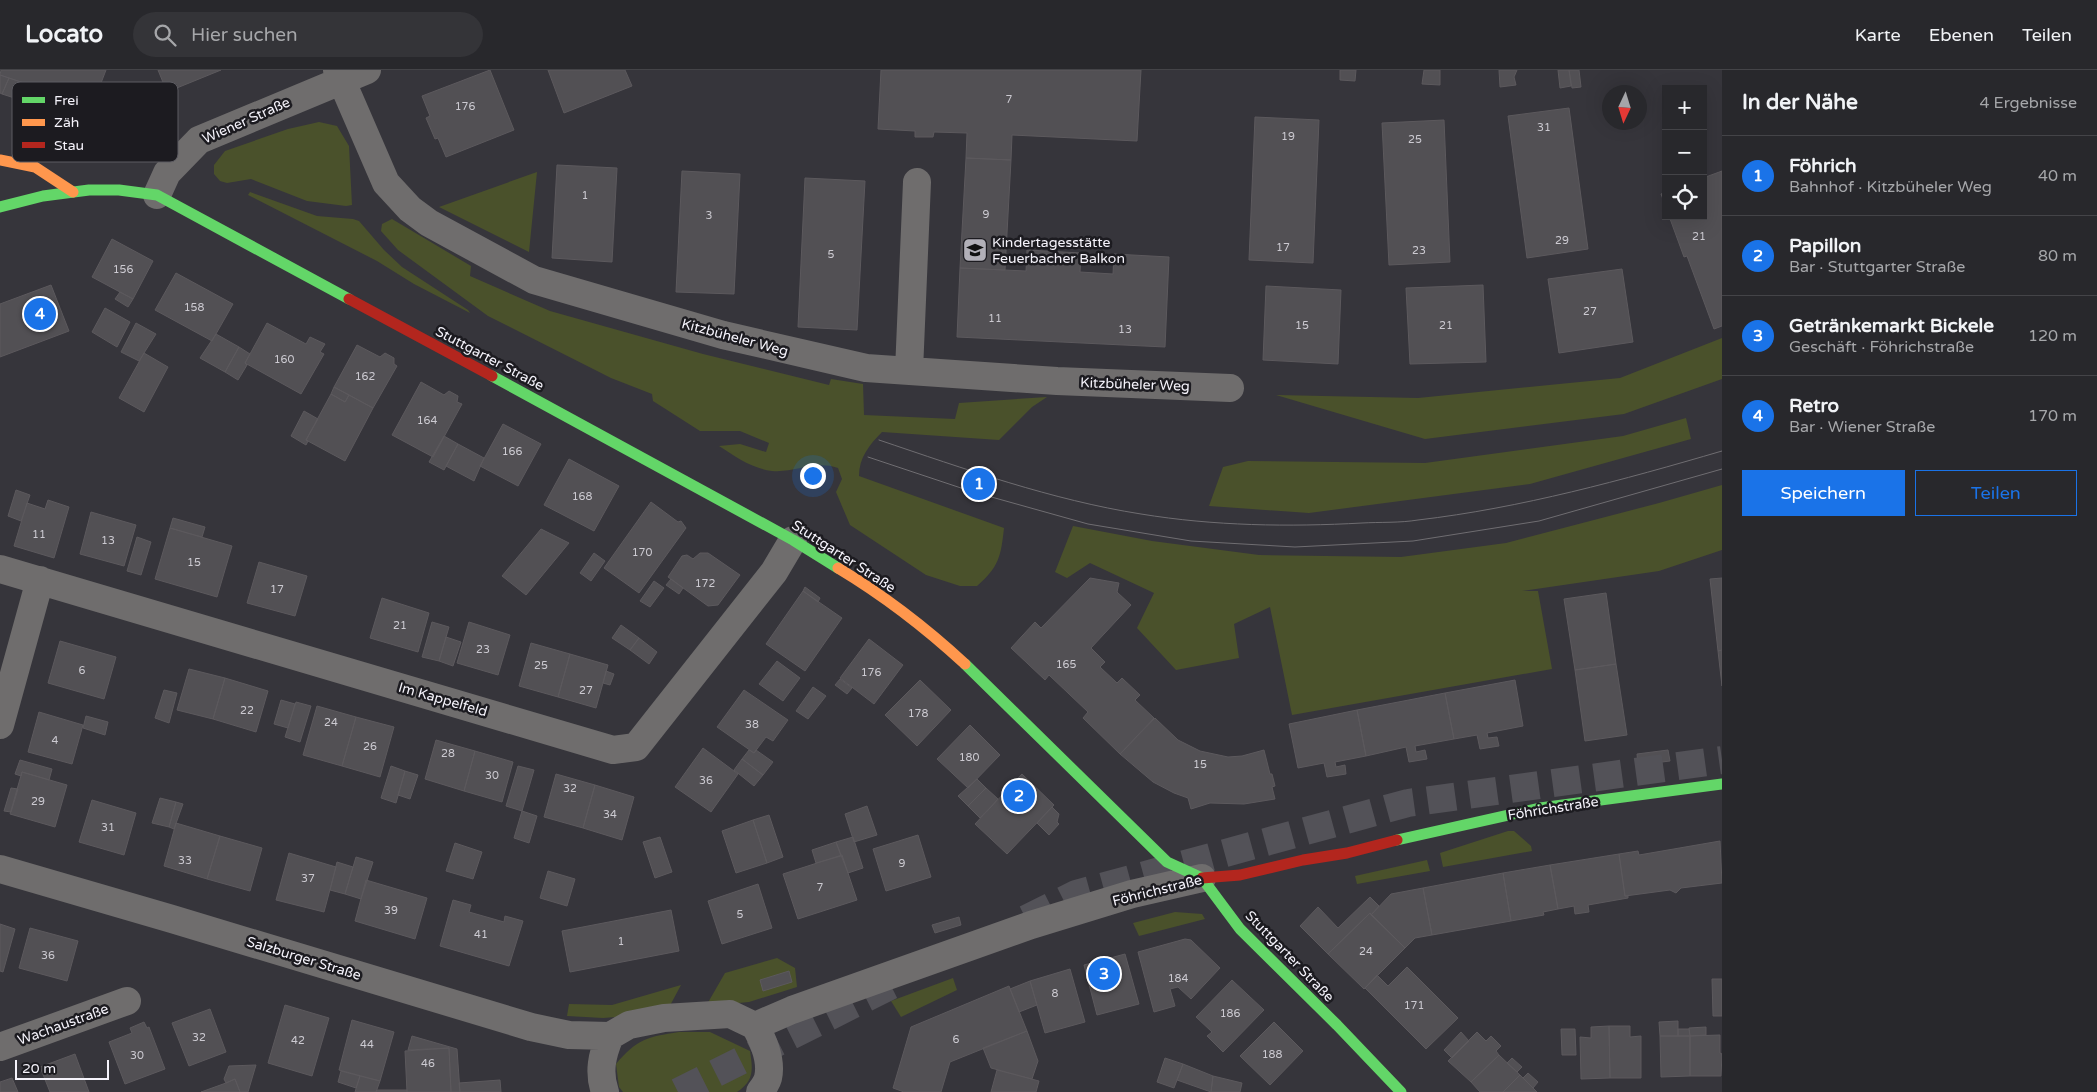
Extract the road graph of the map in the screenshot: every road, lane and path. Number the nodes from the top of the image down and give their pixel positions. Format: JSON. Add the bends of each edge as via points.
{"nodes":[{"id":1,"x":367,"y":70,"type":"edge"},
{"id":2,"x":339,"y":75,"type":"edge"},
{"id":3,"x":0,"y":160,"type":"edge"},
{"id":4,"x":178,"y":161,"type":"edge"},
{"id":5,"x":177,"y":162,"type":"edge"},
{"id":6,"x":917,"y":182,"type":"dead end"},
{"id":7,"x":73,"y":192,"type":"junction"},
{"id":8,"x":157,"y":195,"type":"junction"},
{"id":9,"x":0,"y":207,"type":"edge"},
{"id":10,"x":909,"y":371,"type":"junction"},
{"id":11,"x":1230,"y":388,"type":"dead end"},
{"id":12,"x":793,"y":540,"type":"junction"},
{"id":13,"x":0,"y":569,"type":"edge"},
{"id":14,"x":40,"y":580,"type":"junction"},
{"id":15,"x":0,"y":725,"type":"edge"},
{"id":16,"x":1722,"y":784,"type":"edge"},
{"id":17,"x":0,"y":869,"type":"edge"},
{"id":18,"x":1202,"y":878,"type":"junction"},
{"id":19,"x":127,"y":1001,"type":"dead end"},
{"id":20,"x":755,"y":1026,"type":"junction"},
{"id":21,"x":610,"y":1036,"type":"junction"},
{"id":22,"x":0,"y":1047,"type":"edge"},
{"id":23,"x":605,"y":1092,"type":"edge"},
{"id":24,"x":761,"y":1092,"type":"edge"},
{"id":25,"x":1401,"y":1092,"type":"edge"}],
"edges":[{"from":1,"to":2,"type":"street","name":"Wiener Straße"},
{"from":2,"to":4,"type":"street","name":"Wiener Straße","via":[[198,140]]},
{"from":2,"to":10,"type":"street","name":"Kitzbüheler Weg","via":[[386,183],[410,209],[429,223],[534,280],[741,340],[866,368]]},
{"from":3,"to":7,"type":"main road","via":[[34,167]]},
{"from":5,"to":8,"type":"street","name":"Wiener Straße","via":[[167,173]]},
{"from":6,"to":10,"type":"street"},
{"from":7,"to":8,"type":"main road","via":[[119,190]]},
{"from":7,"to":9,"type":"main road"},
{"from":8,"to":12,"type":"main road","name":"Stuttgarter Straße"},
{"from":10,"to":11,"type":"street","name":"Kitzbüheler Weg","via":[[1057,382]]},
{"from":12,"to":14,"type":"street","name":"Im Kappelfeld","via":[[774,572],[636,747],[613,750]]},
{"from":12,"to":18,"type":"main road","name":"Stuttgarter Straße","via":[[863,582],[937,638],[1168,862]]},
{"from":13,"to":14,"type":"street","name":"Im Kappelfeld"},
{"from":14,"to":15,"type":"street"},
{"from":16,"to":18,"type":"main road","name":"Föhrichstraße","via":[[1540,808],[1347,853],[1240,875]]},
{"from":17,"to":21,"type":"street","name":"Salzburger Straße","via":[[531,1027],[569,1035]]},
{"from":18,"to":20,"type":"street","name":"Föhrichstraße","via":[[1132,894],[1031,925]]},
{"from":18,"to":25,"type":"main road","name":"Stuttgarter Straße","via":[[1240,929]]},
{"from":19,"to":22,"type":"street","name":"Wachaustraße"},
{"from":20,"to":21,"type":"street","via":[[730,1014],[664,1018],[629,1025]]},
{"from":20,"to":24,"type":"street","via":[[768,1062],[768,1078]]},
{"from":21,"to":23,"type":"street","via":[[603,1052],[600,1078]]}]}
